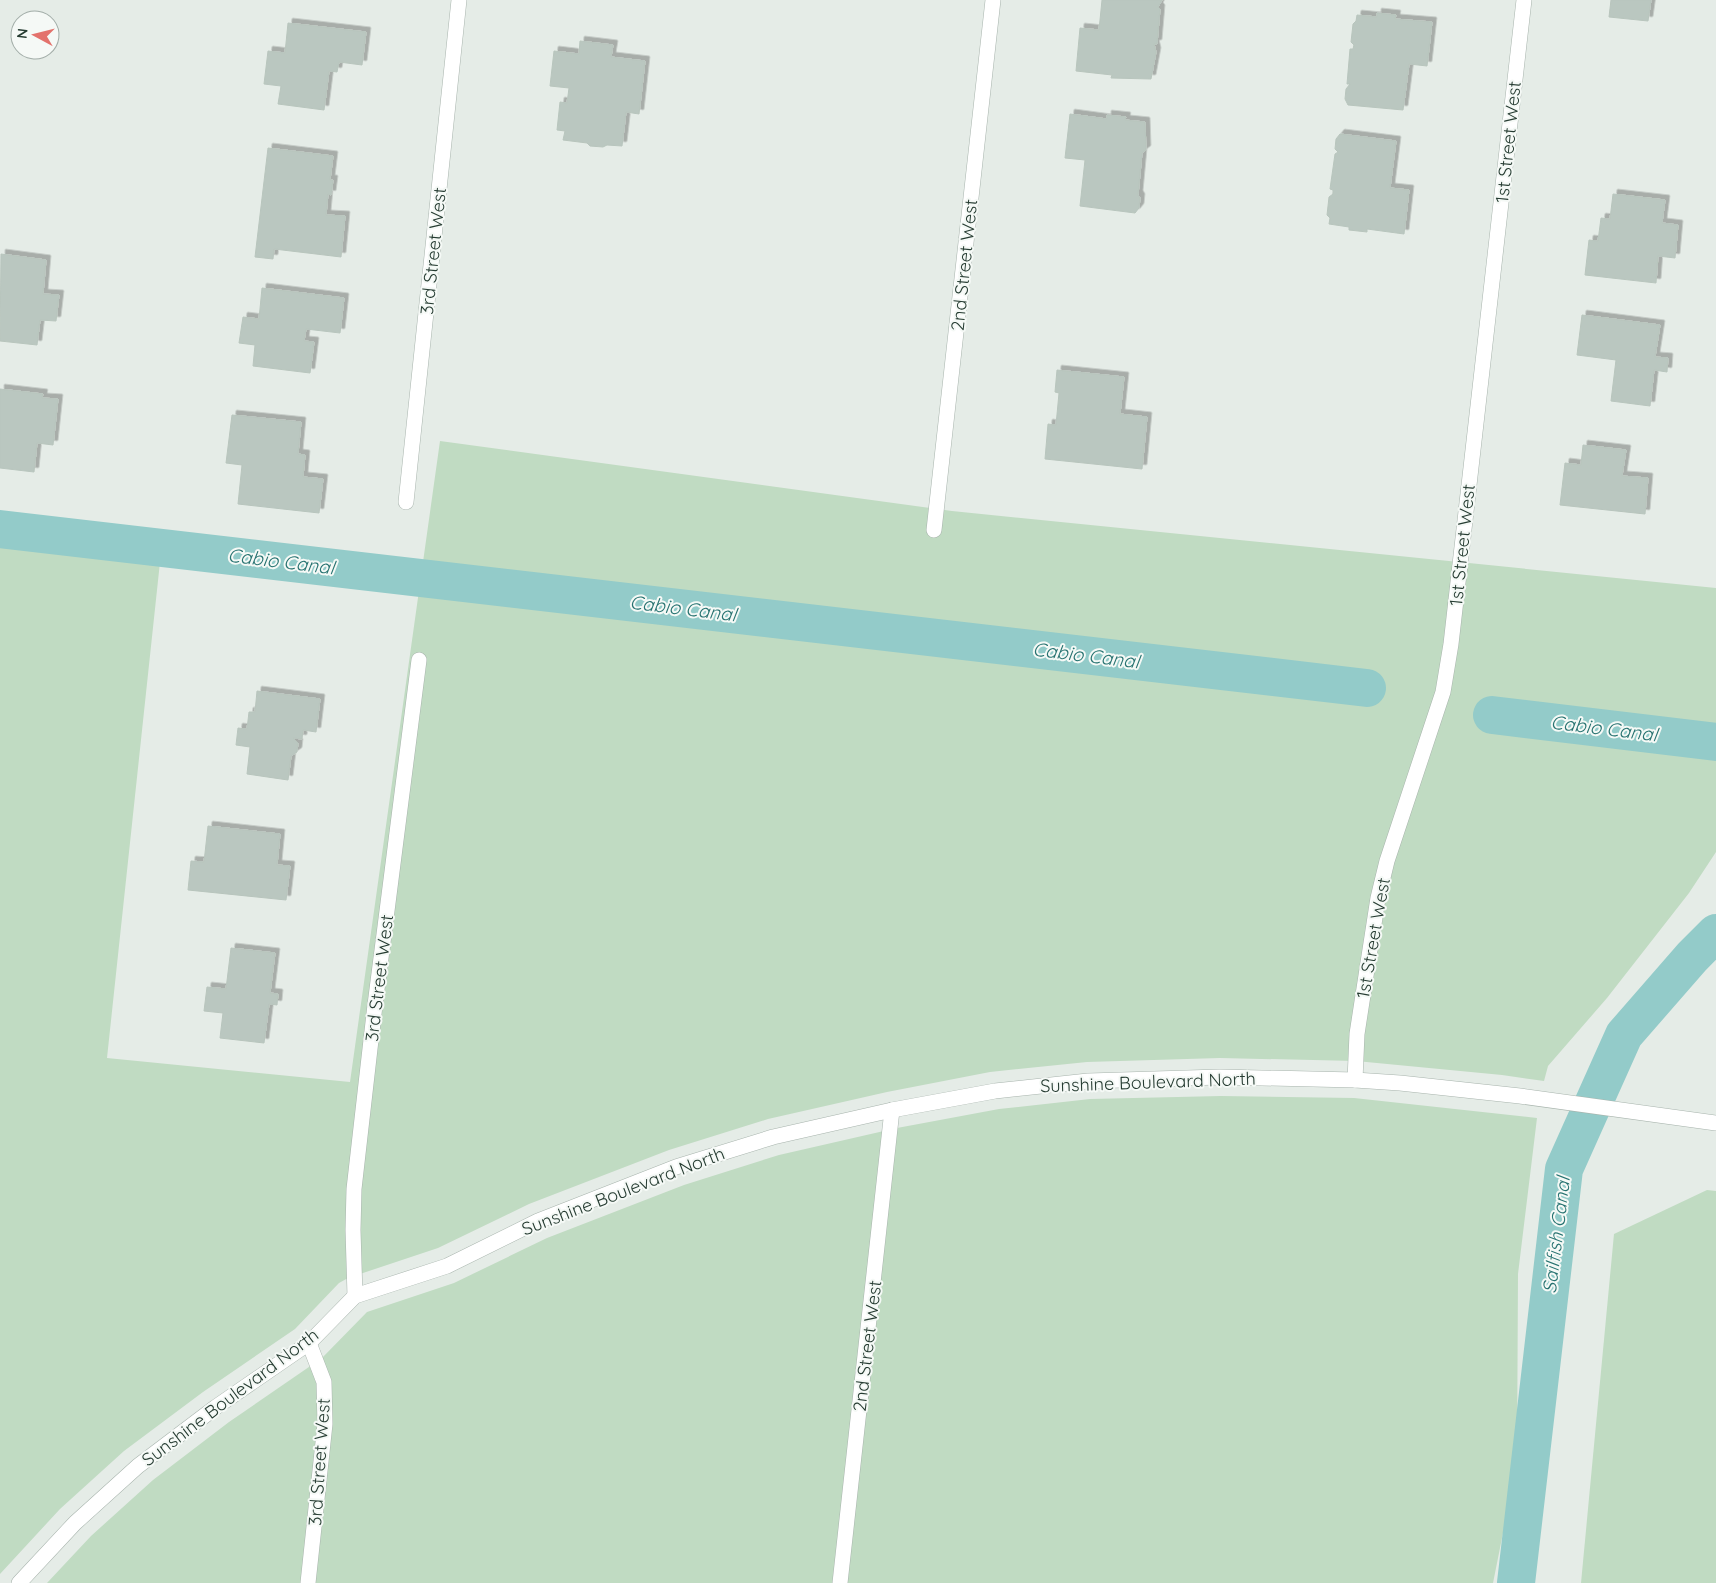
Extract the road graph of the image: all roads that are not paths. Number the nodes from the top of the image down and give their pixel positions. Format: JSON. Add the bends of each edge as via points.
{"nodes":[{"id":1,"x":459,"y":0,"type":"edge"},
{"id":2,"x":993,"y":0,"type":"edge"},
{"id":3,"x":1524,"y":0,"type":"edge"},
{"id":4,"x":406,"y":502,"type":"dead end"},
{"id":5,"x":934,"y":530,"type":"dead end"},
{"id":6,"x":419,"y":660,"type":"dead end"},
{"id":7,"x":1354,"y":1080,"type":"junction"},
{"id":8,"x":892,"y":1110,"type":"junction"},
{"id":9,"x":1716,"y":1123,"type":"edge"},
{"id":10,"x":355,"y":1296,"type":"junction"},
{"id":11,"x":309,"y":1343,"type":"junction"},
{"id":12,"x":19,"y":1583,"type":"edge"},
{"id":13,"x":308,"y":1583,"type":"edge"},
{"id":14,"x":840,"y":1583,"type":"edge"}],
"edges":[{"from":1,"to":4,"type":"street","name":"3rd Street West"},
{"from":2,"to":5,"type":"street","name":"2nd Street West"},
{"from":3,"to":7,"type":"street","name":"1st Street West","via":[[1451,644],[1443,692],[1387,861],[1378,898],[1357,1034]]},
{"from":6,"to":10,"type":"street","name":"3rd Street West","via":[[354,1188]]},
{"from":7,"to":8,"type":"street","name":"Sunshine Boulevard North","via":[[1220,1077],[1088,1081],[995,1090]]},
{"from":7,"to":9,"type":"street","name":"Sunshine Boulevard North","via":[[1520,1096]]},
{"from":8,"to":10,"type":"street","name":"Sunshine Boulevard North","via":[[773,1137],[676,1167],[538,1221],[447,1266]]},
{"from":8,"to":14,"type":"street","name":"2nd Street West"},
{"from":10,"to":11,"type":"street","name":"Sunshine Boulevard North"},
{"from":11,"to":12,"type":"street","name":"Sunshine Boulevard North","via":[[138,1466],[75,1523]]},
{"from":11,"to":13,"type":"street","name":"3rd Street West","via":[[324,1382],[326,1424]]}]}
